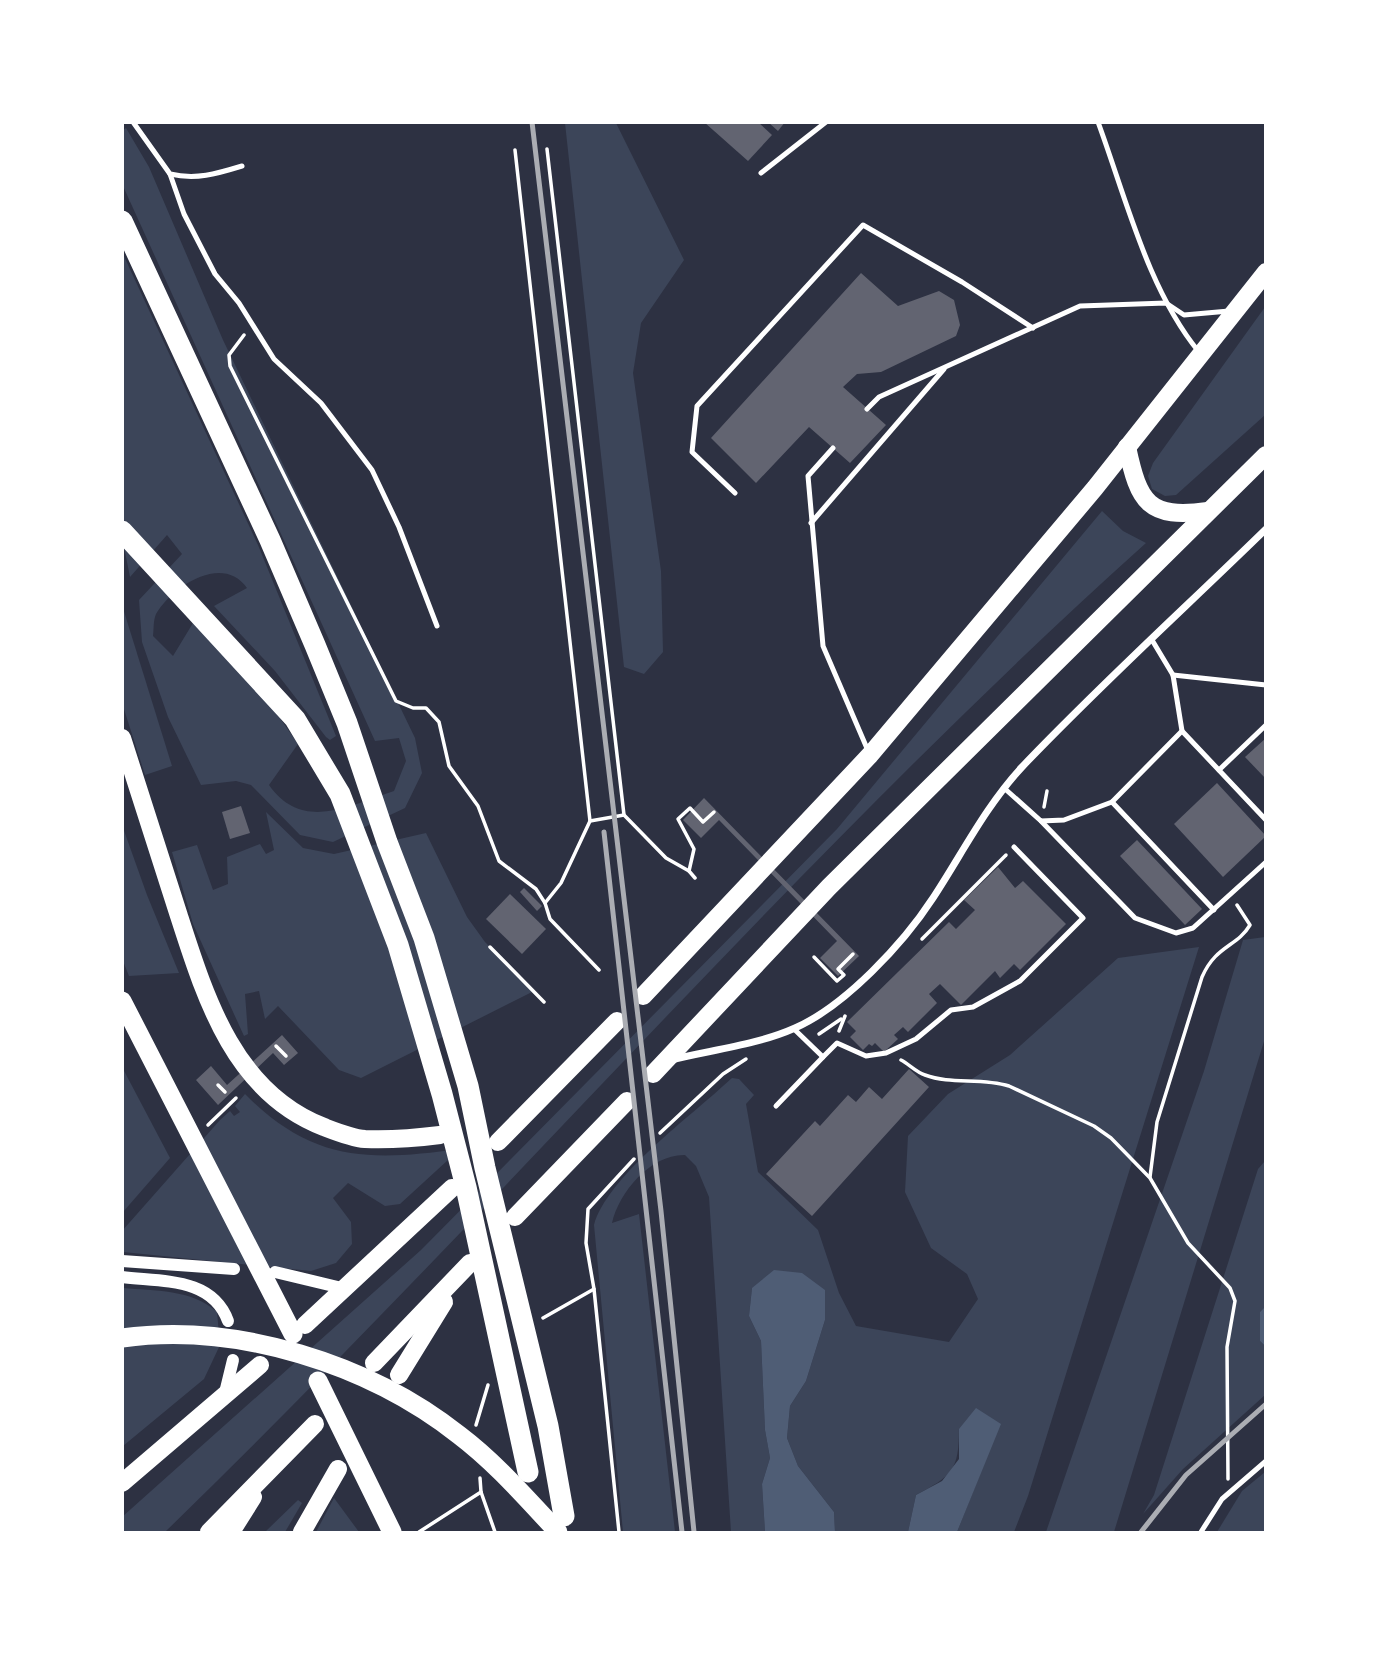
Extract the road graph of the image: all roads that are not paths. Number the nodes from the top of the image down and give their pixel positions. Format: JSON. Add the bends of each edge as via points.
{"nodes":[{"id":1,"x":132,"y":122,"type":"edge"},
{"id":2,"x":826,"y":122,"type":"edge"},
{"id":3,"x":1098,"y":122,"type":"edge"},
{"id":4,"x":242,"y":166,"type":"dead end"},
{"id":5,"x":761,"y":173,"type":"dead end"},
{"id":6,"x":170,"y":174,"type":"junction"},
{"id":7,"x":122,"y":221,"type":"edge"},
{"id":8,"x":1265,"y":272,"type":"edge"},
{"id":9,"x":1166,"y":303,"type":"junction"},
{"id":10,"x":1236,"y":311,"type":"junction"},
{"id":11,"x":1033,"y":328,"type":"junction"},
{"id":12,"x":1201,"y":354,"type":"junction"},
{"id":13,"x":946,"y":367,"type":"junction"},
{"id":14,"x":867,"y":409,"type":"dead end"},
{"id":15,"x":1127,"y":447,"type":"junction"},
{"id":16,"x":833,"y":448,"type":"dead end"},
{"id":17,"x":1265,"y":455,"type":"edge"},
{"id":18,"x":736,"y":493,"type":"dead end"},
{"id":19,"x":1208,"y":511,"type":"junction"},
{"id":20,"x":811,"y":523,"type":"junction"},
{"id":21,"x":1265,"y":529,"type":"edge"},
{"id":22,"x":122,"y":531,"type":"edge"},
{"id":23,"x":437,"y":626,"type":"dead end"},
{"id":24,"x":1152,"y":640,"type":"junction"},
{"id":25,"x":1173,"y":675,"type":"junction"},
{"id":26,"x":1265,"y":685,"type":"edge"},
{"id":27,"x":1265,"y":725,"type":"edge"},
{"id":28,"x":1182,"y":731,"type":"junction"},
{"id":29,"x":122,"y":738,"type":"edge"},
{"id":30,"x":870,"y":755,"type":"junction"},
{"id":31,"x":1219,"y":770,"type":"junction"},
{"id":32,"x":1004,"y":788,"type":"junction"},
{"id":33,"x":1112,"y":802,"type":"junction"},
{"id":34,"x":1265,"y":820,"type":"edge"},
{"id":35,"x":1041,"y":821,"type":"junction"},
{"id":36,"x":1014,"y":847,"type":"road end"},
{"id":37,"x":1265,"y":862,"type":"edge"},
{"id":38,"x":1213,"y":910,"type":"junction"},
{"id":39,"x":643,"y":996,"type":"dead end"},
{"id":40,"x":122,"y":1001,"type":"edge"},
{"id":41,"x":617,"y":1021,"type":"dead end"},
{"id":42,"x":794,"y":1029,"type":"junction"},
{"id":43,"x":823,"y":1057,"type":"junction"},
{"id":44,"x":659,"y":1068,"type":"joint"},
{"id":45,"x":627,"y":1101,"type":"dead end"},
{"id":46,"x":776,"y":1106,"type":"dead end"},
{"id":47,"x":440,"y":1135,"type":"dead end"},
{"id":48,"x":496,"y":1135,"type":"dead end"},
{"id":49,"x":452,"y":1188,"type":"dead end"},
{"id":50,"x":514,"y":1217,"type":"dead end"},
{"id":51,"x":122,"y":1261,"type":"edge"},
{"id":52,"x":234,"y":1269,"type":"dead end"},
{"id":53,"x":275,"y":1272,"type":"dead end"},
{"id":54,"x":122,"y":1277,"type":"edge"},
{"id":55,"x":346,"y":1289,"type":"junction"},
{"id":56,"x":228,"y":1321,"type":"dead end"},
{"id":57,"x":299,"y":1330,"type":"joint"},
{"id":58,"x":122,"y":1338,"type":"edge"},
{"id":59,"x":233,"y":1360,"type":"dead end"},
{"id":60,"x":374,"y":1363,"type":"dead end"},
{"id":61,"x":260,"y":1365,"type":"dead end"},
{"id":62,"x":398,"y":1375,"type":"dead end"},
{"id":63,"x":318,"y":1381,"type":"dead end"},
{"id":64,"x":224,"y":1397,"type":"junction"},
{"id":65,"x":315,"y":1424,"type":"dead end"},
{"id":66,"x":1265,"y":1461,"type":"edge"},
{"id":67,"x":338,"y":1469,"type":"dead end"},
{"id":68,"x":270,"y":1471,"type":"junction"},
{"id":69,"x":528,"y":1472,"type":"dead end"},
{"id":70,"x":122,"y":1483,"type":"edge"},
{"id":71,"x":561,"y":1524,"type":"edge"},
{"id":72,"x":209,"y":1532,"type":"edge"},
{"id":73,"x":232,"y":1532,"type":"edge"},
{"id":74,"x":302,"y":1532,"type":"edge"},
{"id":75,"x":392,"y":1532,"type":"edge"},
{"id":76,"x":1201,"y":1532,"type":"edge"}],
"edges":[{"from":1,"to":6,"type":"lane"},
{"from":2,"to":5,"type":"lane"},
{"from":3,"to":9,"type":"lane"},
{"from":4,"to":6,"type":"lane","via":[[211,176]]},
{"from":6,"to":23,"type":"lane","via":[[215,275],[239,303],[274,359],[321,403],[372,470]]},
{"from":7,"to":71,"type":"highway","via":[[270,540],[347,723],[448,1012],[548,1426]]},
{"from":8,"to":10,"type":"main road"},
{"from":9,"to":10,"type":"lane","via":[[1184,315]]},
{"from":9,"to":11,"type":"lane","via":[[1080,306]]},
{"from":9,"to":12,"type":"lane"},
{"from":10,"to":12,"type":"main road"},
{"from":11,"to":13,"type":"lane"},
{"from":11,"to":18,"type":"lane","via":[[863,225],[698,406],[692,452]]},
{"from":12,"to":15,"type":"main road"},
{"from":13,"to":14,"type":"lane","via":[[878,397]]},
{"from":13,"to":20,"type":"lane"},
{"from":15,"to":19,"type":"main road","via":[[1138,492],[1147,503],[1178,515]]},
{"from":15,"to":30,"type":"main road"},
{"from":16,"to":20,"type":"lane","via":[[808,475]]},
{"from":17,"to":19,"type":"main road"},
{"from":19,"to":44,"type":"main road","via":[[829,887]]},
{"from":20,"to":30,"type":"lane","via":[[823,646]]},
{"from":21,"to":24,"type":"street"},
{"from":22,"to":69,"type":"highway","via":[[295,719],[340,794],[398,946],[442,1094]]},
{"from":24,"to":25,"type":"lane"},
{"from":24,"to":32,"type":"street"},
{"from":25,"to":26,"type":"lane"},
{"from":25,"to":28,"type":"lane"},
{"from":27,"to":31,"type":"lane"},
{"from":28,"to":31,"type":"lane"},
{"from":28,"to":33,"type":"lane"},
{"from":29,"to":47,"type":"main road","via":[[194,961],[218,1021],[251,1075],[286,1107],[338,1132],[364,1139]]},
{"from":30,"to":39,"type":"main road"},
{"from":31,"to":34,"type":"lane"},
{"from":32,"to":35,"type":"lane"},
{"from":32,"to":42,"type":"street","via":[[982,815],[931,901],[890,951],[845,995]]},
{"from":33,"to":35,"type":"lane","via":[[1064,820]]},
{"from":33,"to":38,"type":"lane"},
{"from":35,"to":38,"type":"lane","via":[[1135,918],[1175,933],[1193,928]]},
{"from":36,"to":43,"type":"lane","via":[[1083,918],[1020,981],[973,1007],[951,1010],[904,1044],[878,1056],[866,1056],[837,1043]]},
{"from":37,"to":38,"type":"lane"},
{"from":40,"to":57,"type":"highway"},
{"from":41,"to":48,"type":"main road","via":[[513,1126]]},
{"from":42,"to":43,"type":"lane"},
{"from":42,"to":44,"type":"street"},
{"from":43,"to":46,"type":"lane"},
{"from":45,"to":50,"type":"main road"},
{"from":49,"to":55,"type":"main road"},
{"from":51,"to":52,"type":"street"},
{"from":53,"to":55,"type":"street"},
{"from":54,"to":56,"type":"street","via":[[186,1284],[207,1292]]},
{"from":55,"to":57,"type":"main road"},
{"from":58,"to":71,"type":"highway","via":[[197,1336],[250,1344],[293,1353],[376,1384],[459,1434]]},
{"from":59,"to":64,"type":"street"},
{"from":60,"to":62,"type":"main road","via":[[466,1267]]},
{"from":61,"to":64,"type":"main road"},
{"from":63,"to":75,"type":"highway"},
{"from":64,"to":70,"type":"main road"},
{"from":65,"to":68,"type":"main road"},
{"from":66,"to":76,"type":"lane","via":[[1214,1509]]},
{"from":67,"to":74,"type":"main road"},
{"from":68,"to":72,"type":"main road"},
{"from":68,"to":73,"type":"main road"}]}
